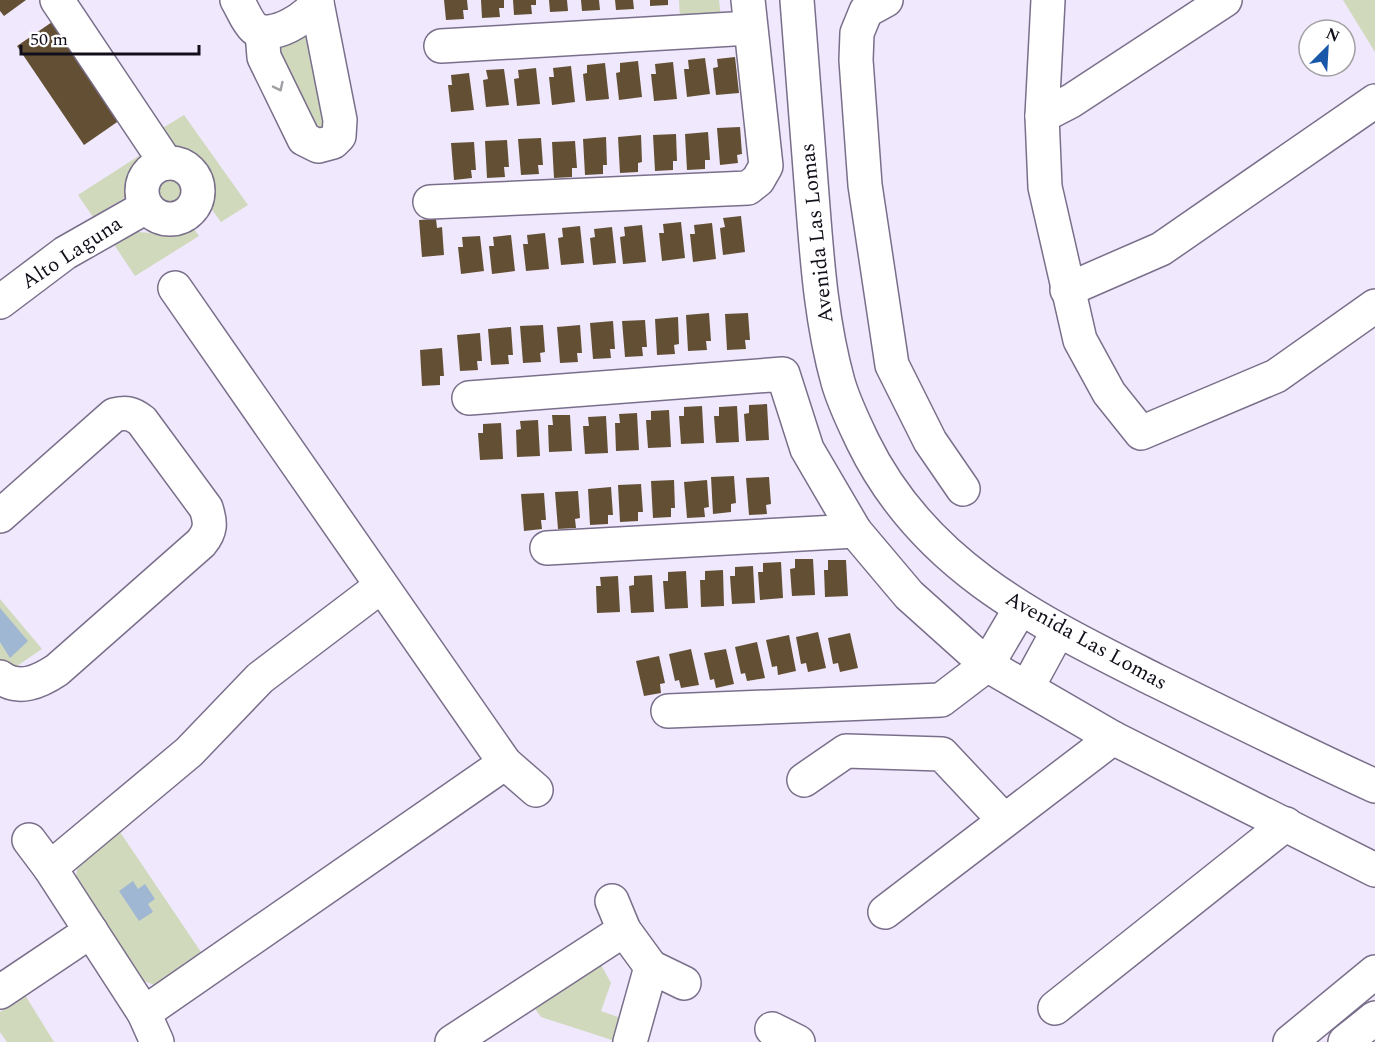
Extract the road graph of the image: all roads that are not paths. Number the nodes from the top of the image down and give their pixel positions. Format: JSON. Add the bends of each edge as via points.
{"nodes":[{"id":1,"x":57,"y":0,"type":"edge"},
{"id":2,"x":237,"y":0,"type":"edge"},
{"id":3,"x":797,"y":0,"type":"edge"},
{"id":4,"x":886,"y":0,"type":"edge"},
{"id":5,"x":1048,"y":0,"type":"edge"},
{"id":6,"x":1225,"y":0,"type":"edge"},
{"id":7,"x":317,"y":1,"type":"edge"},
{"id":8,"x":749,"y":14,"type":"edge"},
{"id":9,"x":262,"y":32,"type":"junction"},
{"id":10,"x":441,"y":46,"type":"dead end"},
{"id":11,"x":1375,"y":101,"type":"edge"},
{"id":12,"x":1042,"y":116,"type":"junction"},
{"id":13,"x":166,"y":163,"type":"junction"},
{"id":14,"x":430,"y":202,"type":"dead end"},
{"id":15,"x":146,"y":207,"type":"junction"},
{"id":16,"x":175,"y":288,"type":"dead end"},
{"id":17,"x":1067,"y":290,"type":"junction"},
{"id":18,"x":0,"y":302,"type":"edge"},
{"id":19,"x":1375,"y":306,"type":"edge"},
{"id":20,"x":469,"y":398,"type":"dead end"},
{"id":21,"x":963,"y":489,"type":"dead end"},
{"id":22,"x":0,"y":516,"type":"edge"},
{"id":23,"x":855,"y":531,"type":"junction"},
{"id":24,"x":547,"y":548,"type":"dead end"},
{"id":25,"x":380,"y":587,"type":"junction"},
{"id":26,"x":1020,"y":609,"type":"junction"},
{"id":27,"x":1058,"y":631,"type":"junction"},
{"id":28,"x":987,"y":665,"type":"junction"},
{"id":29,"x":0,"y":677,"type":"edge"},
{"id":30,"x":1027,"y":688,"type":"junction"},
{"id":31,"x":668,"y":711,"type":"dead end"},
{"id":32,"x":1113,"y":738,"type":"junction"},
{"id":33,"x":505,"y":764,"type":"junction"},
{"id":34,"x":804,"y":780,"type":"dead end"},
{"id":35,"x":1375,"y":786,"type":"edge"},
{"id":36,"x":536,"y":790,"type":"dead end"},
{"id":37,"x":1004,"y":820,"type":"junction"},
{"id":38,"x":1286,"y":824,"type":"junction"},
{"id":39,"x":29,"y":840,"type":"dead end"},
{"id":40,"x":51,"y":868,"type":"junction"},
{"id":41,"x":1375,"y":870,"type":"edge"},
{"id":42,"x":885,"y":912,"type":"dead end"},
{"id":43,"x":91,"y":931,"type":"junction"},
{"id":44,"x":651,"y":967,"type":"junction"},
{"id":45,"x":1375,"y":972,"type":"edge"},
{"id":46,"x":684,"y":983,"type":"dead end"},
{"id":47,"x":0,"y":992,"type":"edge"},
{"id":48,"x":1055,"y":1008,"type":"dead end"},
{"id":49,"x":144,"y":1013,"type":"junction"},
{"id":50,"x":1375,"y":1018,"type":"edge"},
{"id":51,"x":157,"y":1042,"type":"edge"},
{"id":52,"x":452,"y":1042,"type":"edge"},
{"id":53,"x":630,"y":1042,"type":"edge"},
{"id":54,"x":1290,"y":1042,"type":"edge"},
{"id":55,"x":1345,"y":1042,"type":"edge"}],
"edges":[{"from":1,"to":13,"type":"street"},
{"from":2,"to":9,"type":"street","via":[[254,28]]},
{"from":3,"to":26,"type":"street","name":"Avenida Las Lomas","via":[[822,308],[838,385],[871,459],[902,506],[947,555]]},
{"from":4,"to":21,"type":"street","via":[[866,11],[858,33],[856,60],[876,270],[892,365],[930,441]]},
{"from":5,"to":12,"type":"street"},
{"from":6,"to":12,"type":"street"},
{"from":7,"to":9,"type":"street","via":[[302,20]]},
{"from":9,"to":7,"type":"street","one_way":true,"via":[[264,57],[304,139],[318,146],[333,142],[339,136],[340,120]]},
{"from":8,"to":10,"type":"street"},
{"from":8,"to":14,"type":"street","via":[[766,166],[748,188]]},
{"from":11,"to":17,"type":"street","via":[[1161,249]]},
{"from":12,"to":17,"type":"street","via":[[1045,187]]},
{"from":13,"to":15,"type":"street","name":"Alto Laguna","via":[[157,166],[144,180],[142,198]]},
{"from":13,"to":15,"type":"street","name":"Alto Laguna","via":[[190,171],[198,186],[195,203],[176,219],[160,217]]},
{"from":15,"to":18,"type":"street","name":"Alto Laguna","via":[[65,253]]},
{"from":16,"to":25,"type":"street"},
{"from":17,"to":19,"type":"street","via":[[1080,340],[1109,393],[1141,433],[1276,376]]},
{"from":20,"to":23,"type":"street","via":[[783,374],[807,448]]},
{"from":22,"to":29,"type":"street","via":[[114,415],[125,412],[142,421],[210,519],[210,532],[201,543],[57,670],[24,685]]},
{"from":23,"to":24,"type":"street"},
{"from":23,"to":28,"type":"street","via":[[909,595]]},
{"from":25,"to":33,"type":"street"},
{"from":25,"to":40,"type":"street","via":[[260,678],[189,753]]},
{"from":26,"to":27,"type":"street","name":"Avenida Las Lomas"},
{"from":26,"to":28,"type":"street"},
{"from":27,"to":30,"type":"street"},
{"from":27,"to":35,"type":"street","name":"Avenida Las Lomas"},
{"from":28,"to":30,"type":"street"},
{"from":28,"to":31,"type":"street","via":[[940,700]]},
{"from":30,"to":32,"type":"street"},
{"from":32,"to":37,"type":"street"},
{"from":32,"to":38,"type":"street"},
{"from":33,"to":36,"type":"street"},
{"from":33,"to":49,"type":"street"},
{"from":34,"to":37,"type":"street","via":[[846,751],[942,754]]},
{"from":37,"to":42,"type":"street"},
{"from":38,"to":41,"type":"street"},
{"from":38,"to":48,"type":"street"},
{"from":39,"to":40,"type":"street"},
{"from":40,"to":43,"type":"street"},
{"from":43,"to":47,"type":"street"},
{"from":43,"to":49,"type":"street"},
{"from":44,"to":46,"type":"street"},
{"from":44,"to":52,"type":"street","via":[[618,915]]},
{"from":44,"to":53,"type":"street"},
{"from":45,"to":54,"type":"street"},
{"from":49,"to":51,"type":"street"},
{"from":50,"to":55,"type":"street"}]}
